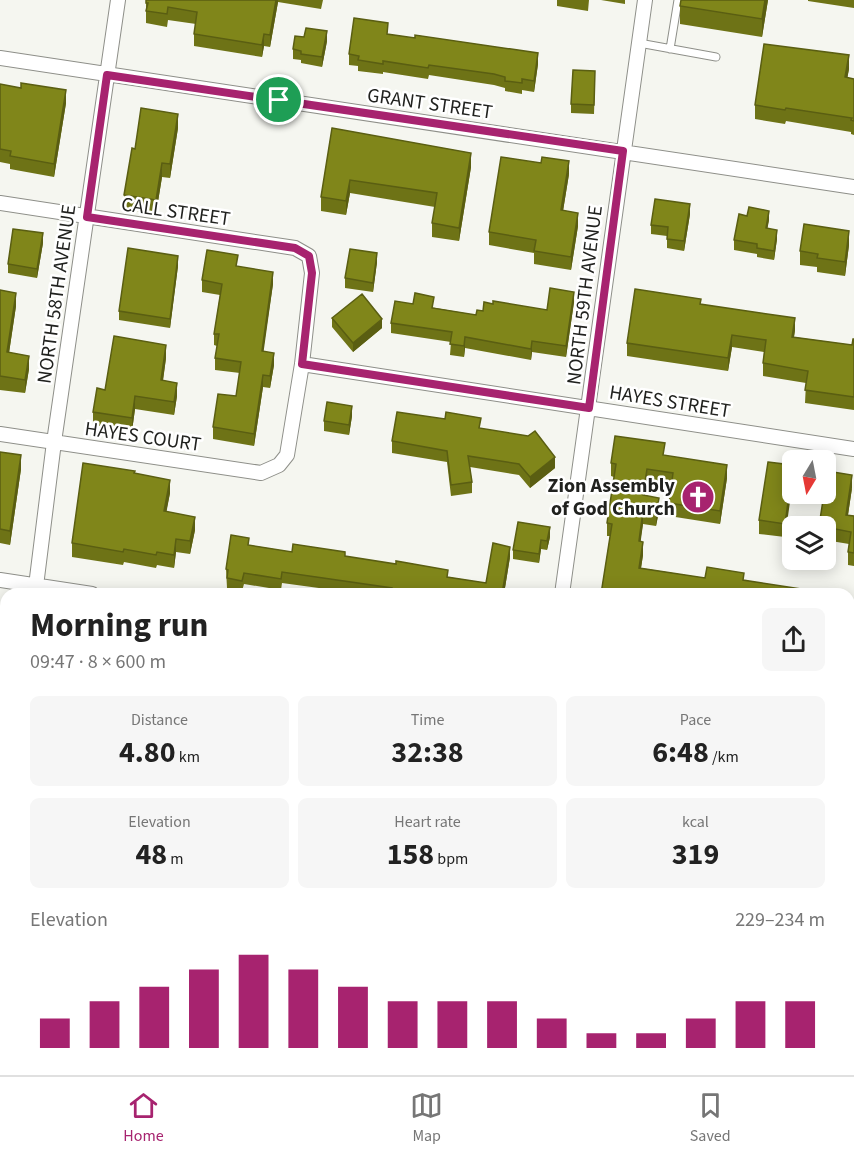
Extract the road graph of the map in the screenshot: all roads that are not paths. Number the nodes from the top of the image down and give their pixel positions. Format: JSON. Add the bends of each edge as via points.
{"nodes":[{"id":1,"x":118,"y":0,"type":"edge"},
{"id":2,"x":645,"y":0,"type":"edge"},
{"id":3,"x":678,"y":0,"type":"edge"},
{"id":4,"x":638,"y":43,"type":"junction"},
{"id":5,"x":670,"y":49,"type":"junction"},
{"id":6,"x":716,"y":57,"type":"dead end"},
{"id":7,"x":0,"y":58,"type":"edge"},
{"id":8,"x":107,"y":75,"type":"junction"},
{"id":9,"x":623,"y":151,"type":"junction"},
{"id":10,"x":854,"y":187,"type":"edge"},
{"id":11,"x":0,"y":202,"type":"edge"},
{"id":12,"x":87,"y":217,"type":"junction"},
{"id":13,"x":302,"y":364,"type":"junction"},
{"id":14,"x":589,"y":408,"type":"junction"},
{"id":15,"x":0,"y":434,"type":"edge"},
{"id":16,"x":54,"y":442,"type":"junction"},
{"id":17,"x":854,"y":449,"type":"edge"},
{"id":18,"x":0,"y":580,"type":"edge"},
{"id":19,"x":28,"y":588,"type":"edge"},
{"id":20,"x":35,"y":588,"type":"edge"},
{"id":21,"x":563,"y":588,"type":"edge"}],
"edges":[{"from":1,"to":8,"type":"street","name":"NORTH 58TH AVENUE"},
{"from":2,"to":4,"type":"street","name":"NORTH 59TH AVENUE"},
{"from":3,"to":5,"type":"lane"},
{"from":4,"to":5,"type":"lane"},
{"from":4,"to":9,"type":"street","name":"NORTH 59TH AVENUE"},
{"from":5,"to":6,"type":"lane"},
{"from":7,"to":8,"type":"street","name":"GRANT STREET"},
{"from":8,"to":9,"type":"street","name":"GRANT STREET"},
{"from":8,"to":12,"type":"street","name":"NORTH 58TH AVENUE"},
{"from":9,"to":10,"type":"street","name":"GRANT STREET"},
{"from":9,"to":14,"type":"street","name":"NORTH 59TH AVENUE"},
{"from":11,"to":12,"type":"street","name":"CALL STREET"},
{"from":12,"to":13,"type":"street","name":"CALL STREET","via":[[295,248],[309,256],[312,273]]},
{"from":12,"to":16,"type":"street","name":"NORTH 58TH AVENUE"},
{"from":13,"to":14,"type":"street","name":"HAYES STREET"},
{"from":13,"to":16,"type":"street","name":"HAYES COURT","via":[[287,455],[279,465],[261,473]]},
{"from":14,"to":17,"type":"street","name":"HAYES STREET"},
{"from":14,"to":21,"type":"street","name":"NORTH 59TH AVENUE"},
{"from":15,"to":16,"type":"street","name":"HAYES COURT"},
{"from":16,"to":20,"type":"street","name":"NORTH 58TH AVENUE"},
{"from":18,"to":19,"type":"street"}]}
